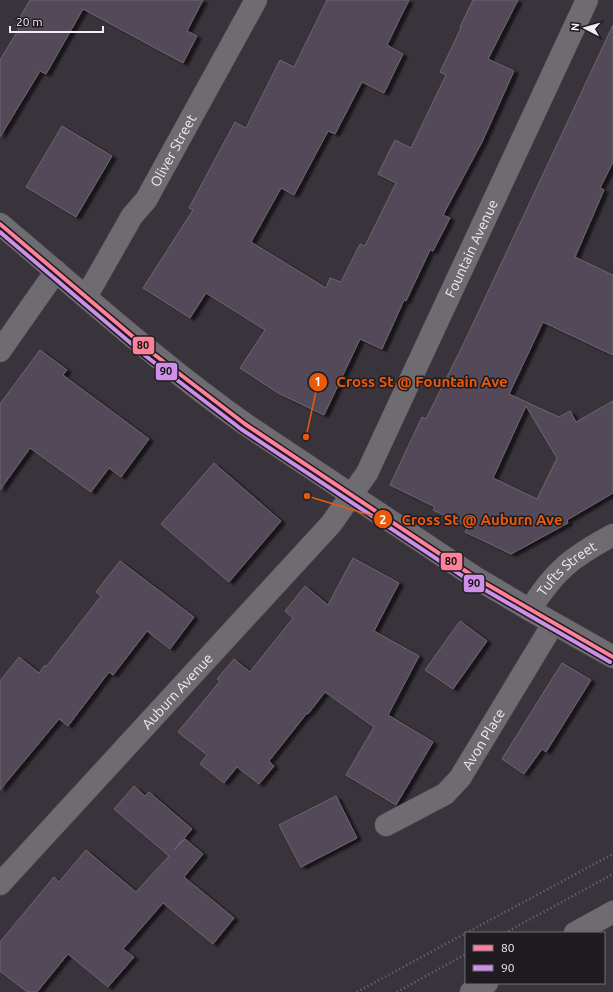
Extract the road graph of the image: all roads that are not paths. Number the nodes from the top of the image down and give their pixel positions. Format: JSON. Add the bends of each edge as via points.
{"nodes":[{"id":1,"x":256,"y":0,"type":"edge"},
{"id":2,"x":587,"y":0,"type":"edge"},
{"id":3,"x":0,"y":224,"type":"edge"},
{"id":4,"x":56,"y":271,"type":"junction"},
{"id":5,"x":86,"y":297,"type":"junction"},
{"id":6,"x":0,"y":351,"type":"edge"},
{"id":7,"x":352,"y":496,"type":"junction"},
{"id":8,"x":613,"y":535,"type":"edge"},
{"id":9,"x":530,"y":610,"type":"junction"},
{"id":10,"x":553,"y":624,"type":"junction"},
{"id":11,"x":613,"y":657,"type":"edge"},
{"id":12,"x":386,"y":825,"type":"dead end"},
{"id":13,"x":0,"y":884,"type":"edge"},
{"id":14,"x":613,"y":912,"type":"edge"},
{"id":15,"x":577,"y":932,"type":"edge"},
{"id":16,"x":485,"y":984,"type":"edge"},
{"id":17,"x":471,"y":992,"type":"edge"}],
"edges":[{"from":1,"to":5,"type":"street","name":"Oliver Street","via":[[146,200],[132,216]]},
{"from":2,"to":7,"type":"street","name":"Fountain Avenue","via":[[367,473]]},
{"from":3,"to":4,"type":"street"},
{"from":4,"to":5,"type":"street"},
{"from":4,"to":6,"type":"street"},
{"from":5,"to":7,"type":"street","via":[[220,407]]},
{"from":7,"to":9,"type":"street","via":[[458,567]]},
{"from":7,"to":13,"type":"street","name":"Auburn Avenue","via":[[330,524]]},
{"from":8,"to":9,"type":"street","name":"Tufts Street","via":[[582,552],[560,570],[542,590]]},
{"from":9,"to":10,"type":"street"},
{"from":10,"to":11,"type":"street"},
{"from":10,"to":12,"type":"street","name":"Avon Place","via":[[453,787],[445,794]]},
{"from":14,"to":15,"type":"street"},
{"from":16,"to":17,"type":"street"}]}
